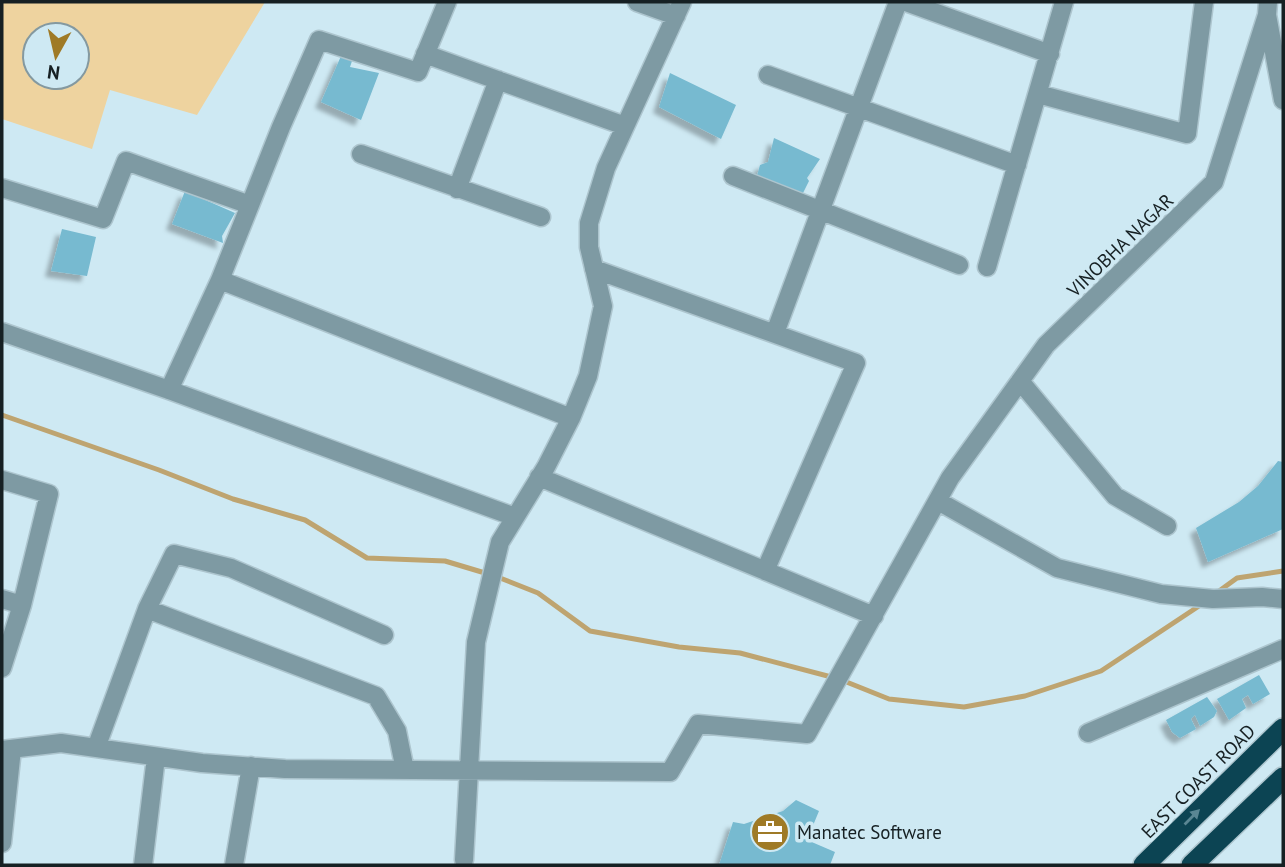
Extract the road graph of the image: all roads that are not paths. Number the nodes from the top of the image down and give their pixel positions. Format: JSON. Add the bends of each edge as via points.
{"nodes":[{"id":1,"x":447,"y":2,"type":"edge"},
{"id":2,"x":637,"y":2,"type":"edge"},
{"id":3,"x":898,"y":2,"type":"edge"},
{"id":4,"x":906,"y":2,"type":"edge"},
{"id":5,"x":1064,"y":2,"type":"edge"},
{"id":6,"x":1204,"y":2,"type":"edge"},
{"id":7,"x":1267,"y":8,"type":"edge"},
{"id":8,"x":679,"y":9,"type":"edge"},
{"id":9,"x":425,"y":54,"type":"junction"},
{"id":10,"x":1050,"y":54,"type":"junction"},
{"id":11,"x":768,"y":75,"type":"dead end"},
{"id":12,"x":498,"y":80,"type":"junction"},
{"id":13,"x":1038,"y":94,"type":"junction"},
{"id":14,"x":1283,"y":100,"type":"edge"},
{"id":15,"x":858,"y":106,"type":"junction"},
{"id":16,"x":625,"y":126,"type":"junction"},
{"id":17,"x":361,"y":154,"type":"dead end"},
{"id":18,"x":1017,"y":165,"type":"junction"},
{"id":19,"x":733,"y":176,"type":"dead end"},
{"id":20,"x":2,"y":188,"type":"edge"},
{"id":21,"x":457,"y":189,"type":"junction"},
{"id":22,"x":250,"y":205,"type":"junction"},
{"id":23,"x":819,"y":212,"type":"junction"},
{"id":24,"x":541,"y":217,"type":"dead end"},
{"id":25,"x":959,"y":265,"type":"dead end"},
{"id":26,"x":987,"y":267,"type":"dead end"},
{"id":27,"x":594,"y":269,"type":"junction"},
{"id":28,"x":220,"y":280,"type":"junction"},
{"id":29,"x":2,"y":332,"type":"edge"},
{"id":30,"x":775,"y":333,"type":"junction"},
{"id":31,"x":1020,"y":381,"type":"junction"},
{"id":32,"x":169,"y":390,"type":"junction"},
{"id":33,"x":571,"y":418,"type":"junction"},
{"id":34,"x":539,"y":477,"type":"junction"},
{"id":35,"x":2,"y":480,"type":"edge"},
{"id":36,"x":937,"y":502,"type":"junction"},
{"id":37,"x":515,"y":517,"type":"junction"},
{"id":38,"x":1167,"y":526,"type":"dead end"},
{"id":39,"x":765,"y":570,"type":"junction"},
{"id":40,"x":2,"y":599,"type":"edge"},
{"id":41,"x":1283,"y":600,"type":"edge"},
{"id":42,"x":22,"y":605,"type":"junction"},
{"id":43,"x":147,"y":609,"type":"junction"},
{"id":44,"x":874,"y":615,"type":"junction"},
{"id":45,"x":384,"y":635,"type":"dead end"},
{"id":46,"x":1283,"y":649,"type":"edge"},
{"id":47,"x":2,"y":668,"type":"edge"},
{"id":48,"x":1283,"y":729,"type":"edge"},
{"id":49,"x":1088,"y":733,"type":"dead end"},
{"id":50,"x":96,"y":748,"type":"junction"},
{"id":51,"x":7,"y":749,"type":"edge"},
{"id":52,"x":156,"y":757,"type":"junction"},
{"id":53,"x":251,"y":766,"type":"junction"},
{"id":54,"x":405,"y":770,"type":"junction"},
{"id":55,"x":468,"y":771,"type":"junction"},
{"id":56,"x":1283,"y":778,"type":"edge"},
{"id":57,"x":2,"y":843,"type":"edge"},
{"id":58,"x":464,"y":860,"type":"dead end"},
{"id":59,"x":143,"y":865,"type":"edge"},
{"id":60,"x":234,"y":865,"type":"edge"},
{"id":61,"x":1144,"y":865,"type":"edge"},
{"id":62,"x":1192,"y":865,"type":"edge"}],
"edges":[{"from":1,"to":9,"type":"street"},
{"from":2,"to":8,"type":"street"},
{"from":3,"to":15,"type":"street"},
{"from":4,"to":10,"type":"street"},
{"from":5,"to":10,"type":"street"},
{"from":6,"to":13,"type":"street","via":[[1187,134]]},
{"from":7,"to":14,"type":"street"},
{"from":7,"to":31,"type":"street","name":"VINOBHA NAGAR","via":[[1214,182],[1046,345]]},
{"from":8,"to":16,"type":"street"},
{"from":9,"to":12,"type":"street"},
{"from":9,"to":22,"type":"street","via":[[418,72],[319,40]]},
{"from":10,"to":13,"type":"street"},
{"from":11,"to":15,"type":"street"},
{"from":12,"to":16,"type":"street"},
{"from":12,"to":21,"type":"street"},
{"from":13,"to":18,"type":"street"},
{"from":15,"to":18,"type":"street"},
{"from":15,"to":23,"type":"street"},
{"from":16,"to":27,"type":"street","via":[[589,223]]},
{"from":17,"to":21,"type":"street"},
{"from":18,"to":26,"type":"street"},
{"from":19,"to":23,"type":"street"},
{"from":20,"to":22,"type":"street","via":[[103,219],[126,161]]},
{"from":21,"to":24,"type":"street"},
{"from":22,"to":28,"type":"street"},
{"from":23,"to":25,"type":"street"},
{"from":23,"to":30,"type":"street"},
{"from":27,"to":30,"type":"street"},
{"from":27,"to":33,"type":"street","via":[[603,306],[588,376]]},
{"from":28,"to":32,"type":"street"},
{"from":28,"to":33,"type":"street"},
{"from":29,"to":32,"type":"street"},
{"from":30,"to":39,"type":"street","via":[[856,363]]},
{"from":31,"to":36,"type":"street","name":"VINOBHA NAGAR"},
{"from":31,"to":38,"type":"street","via":[[1115,496]]},
{"from":32,"to":37,"type":"street"},
{"from":33,"to":34,"type":"street"},
{"from":34,"to":37,"type":"street"},
{"from":34,"to":39,"type":"street"},
{"from":35,"to":42,"type":"street","via":[[49,494]]},
{"from":36,"to":41,"type":"street","via":[[1057,568],[1161,594]]},
{"from":36,"to":44,"type":"street","name":"VINOBHA NAGAR"},
{"from":37,"to":55,"type":"street","via":[[500,542],[475,642]]},
{"from":39,"to":44,"type":"street"},
{"from":40,"to":42,"type":"street"},
{"from":42,"to":47,"type":"street"},
{"from":43,"to":45,"type":"street","via":[[174,554],[231,568]]},
{"from":43,"to":50,"type":"street"},
{"from":43,"to":54,"type":"street","via":[[376,696],[397,731]]},
{"from":44,"to":55,"type":"street","name":"VINOBHA NAGAR","via":[[807,734],[698,724],[670,772]]},
{"from":46,"to":49,"type":"street"},
{"from":61,"to":48,"type":"highway","name":"EAST COAST ROAD","one_way":true},
{"from":50,"to":51,"type":"street","via":[[61,743]]},
{"from":50,"to":52,"type":"street"},
{"from":51,"to":57,"type":"street"},
{"from":52,"to":53,"type":"street"},
{"from":52,"to":59,"type":"street"},
{"from":53,"to":54,"type":"street"},
{"from":53,"to":60,"type":"street"},
{"from":54,"to":55,"type":"street"},
{"from":55,"to":58,"type":"street"},
{"from":56,"to":62,"type":"highway"}]}
